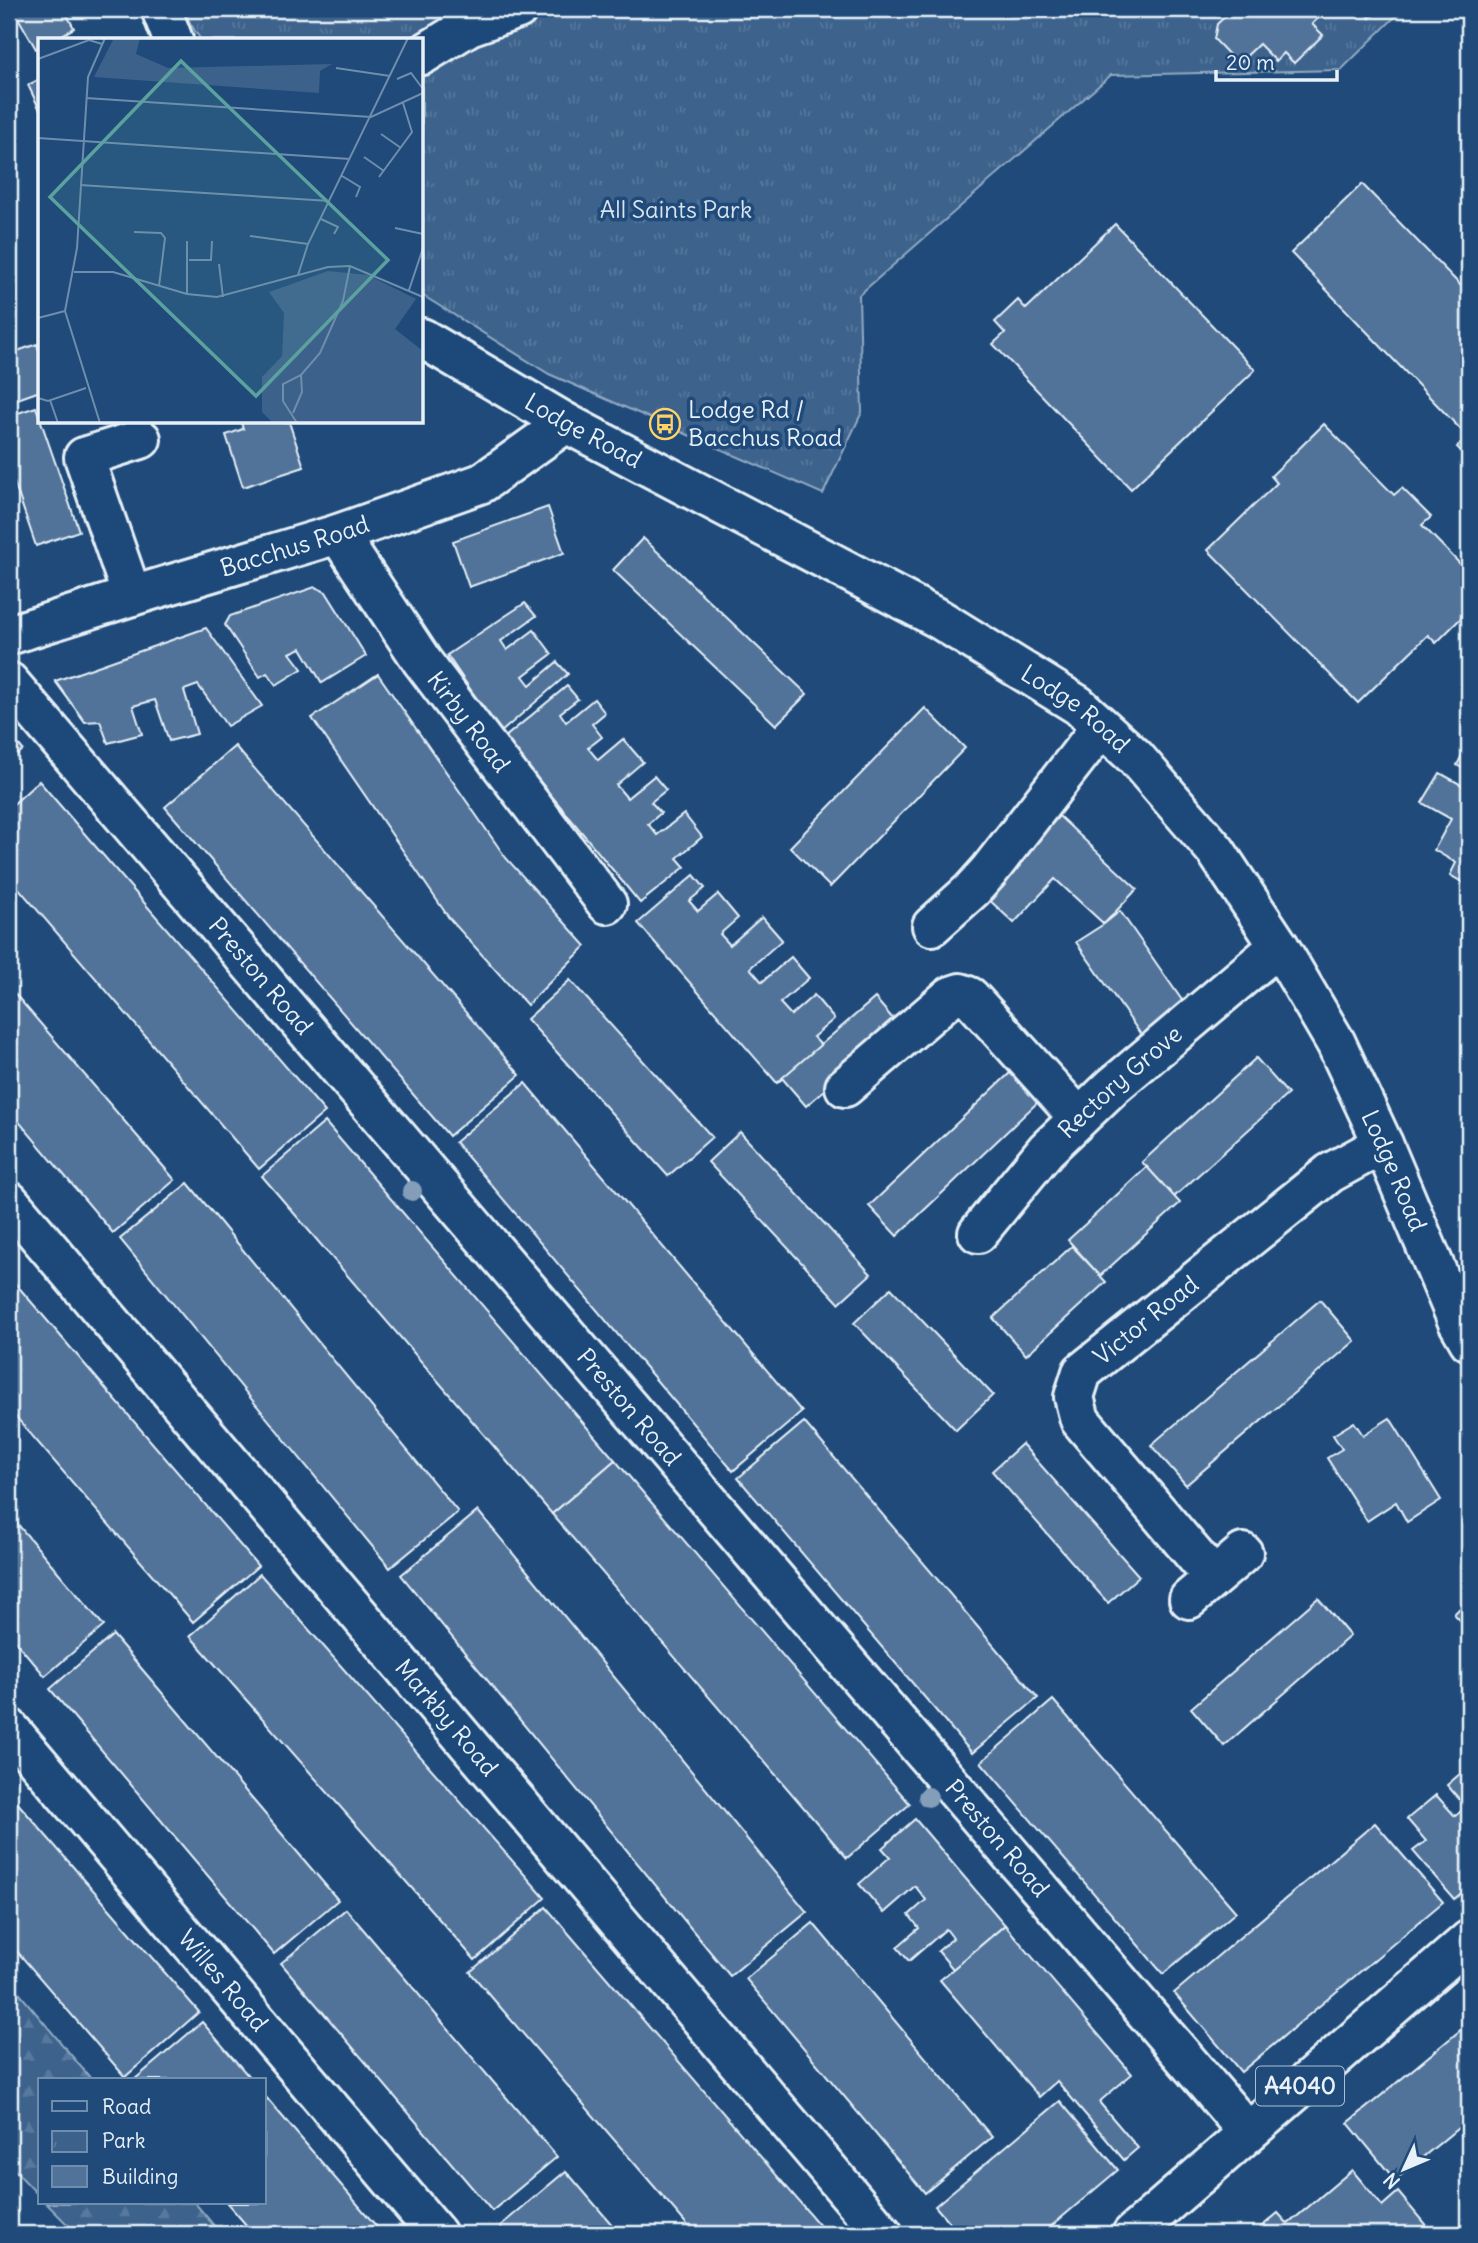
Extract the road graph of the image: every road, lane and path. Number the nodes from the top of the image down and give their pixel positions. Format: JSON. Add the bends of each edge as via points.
{"nodes":[{"id":1,"x":160,"y":9,"type":"edge"},
{"id":2,"x":518,"y":9,"type":"edge"},
{"id":3,"x":172,"y":38,"type":"edge"},
{"id":4,"x":424,"y":54,"type":"edge"},
{"id":5,"x":424,"y":339,"type":"edge"},
{"id":6,"x":566,"y":423,"type":"junction"},
{"id":7,"x":141,"y":439,"type":"dead end"},
{"id":8,"x":338,"y":534,"type":"junction"},
{"id":9,"x":132,"y":596,"type":"junction"},
{"id":10,"x":9,"y":635,"type":"edge"},
{"id":11,"x":9,"y":682,"type":"edge"},
{"id":12,"x":1101,"y":727,"type":"junction"},
{"id":13,"x":607,"y":904,"type":"dead end"},
{"id":14,"x":933,"y":926,"type":"dead end"},
{"id":15,"x":1279,"y":946,"type":"junction"},
{"id":16,"x":845,"y":1087,"type":"dead end"},
{"id":17,"x":1079,"y":1118,"type":"junction"},
{"id":18,"x":1383,"y":1144,"type":"junction"},
{"id":19,"x":9,"y":1201,"type":"edge"},
{"id":20,"x":978,"y":1233,"type":"dead end"},
{"id":21,"x":1469,"y":1341,"type":"edge"},
{"id":22,"x":1243,"y":1553,"type":"dead end"},
{"id":23,"x":9,"y":1728,"type":"edge"},
{"id":24,"x":1469,"y":1940,"type":"edge"},
{"id":25,"x":1247,"y":2132,"type":"junction"},
{"id":26,"x":437,"y":2234,"type":"edge"},
{"id":27,"x":883,"y":2234,"type":"edge"},
{"id":28,"x":1132,"y":2234,"type":"edge"}],
"edges":[{"from":1,"to":3,"type":"street"},
{"from":2,"to":4,"type":"street","via":[[469,26]]},
{"from":5,"to":6,"type":"street","name":"Lodge Road"},
{"from":6,"to":8,"type":"street","name":"Bacchus Road","via":[[482,482]]},
{"from":6,"to":12,"type":"street","name":"Lodge Road","via":[[939,619],[1077,705]]},
{"from":7,"to":9,"type":"street","via":[[84,457]]},
{"from":8,"to":9,"type":"street","name":"Bacchus Road"},
{"from":8,"to":13,"type":"street","name":"Kirby Road","via":[[422,661]]},
{"from":9,"to":10,"type":"street","name":"Bacchus Road"},
{"from":11,"to":25,"type":"street","name":"Preston Road"},
{"from":12,"to":14,"type":"street","via":[[989,871]]},
{"from":12,"to":15,"type":"street","name":"Lodge Road","via":[[1135,757],[1216,851]]},
{"from":15,"to":17,"type":"street","name":"Rectory Grove"},
{"from":15,"to":18,"type":"street","name":"Lodge Road","via":[[1336,1044]]},
{"from":16,"to":17,"type":"street","via":[[960,993],[970,997]]},
{"from":17,"to":20,"type":"street","name":"Rectory Grove","via":[[1046,1150]]},
{"from":18,"to":21,"type":"street","name":"Lodge Road"},
{"from":18,"to":22,"type":"street","name":"Victor Road","via":[[1330,1173],[1083,1372],[1074,1397],[1080,1420],[1201,1588]]},
{"from":19,"to":27,"type":"street","name":"Markby Road"},
{"from":23,"to":26,"type":"street","name":"Willes Road"},
{"from":24,"to":25,"type":"street","number":"A4040"},
{"from":25,"to":28,"type":"street","number":"A4040"}]}
